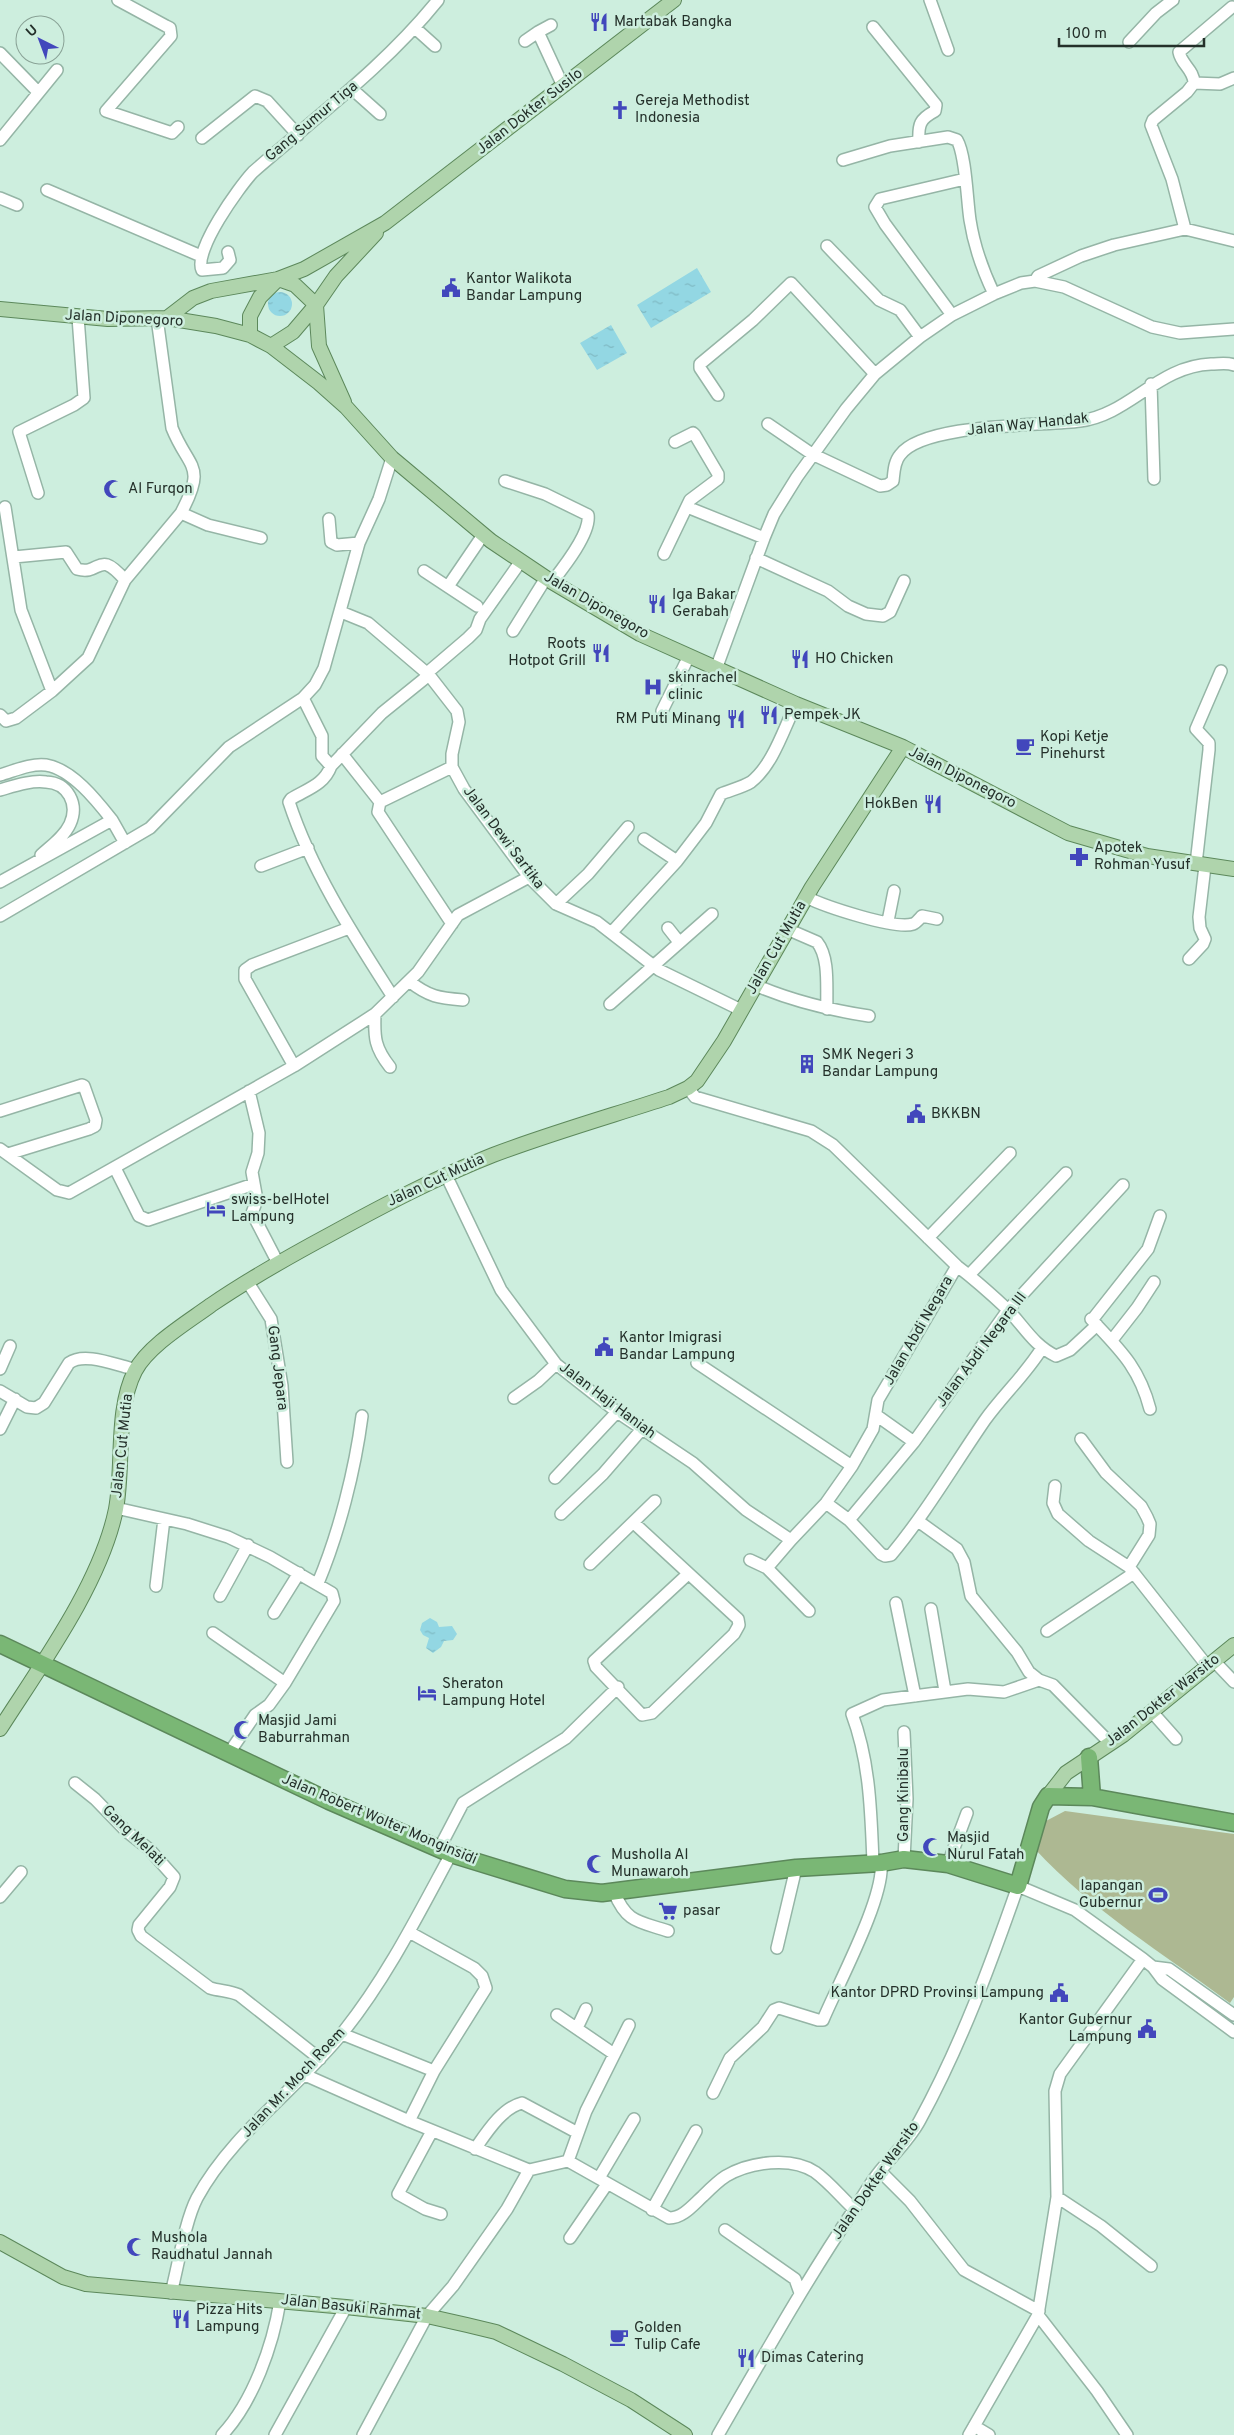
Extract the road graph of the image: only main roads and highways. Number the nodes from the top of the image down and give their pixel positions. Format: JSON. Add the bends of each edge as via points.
{"nodes":[{"id":1,"x":674,"y":0,"type":"edge"},
{"id":2,"x":385,"y":223,"type":"junction"},
{"id":3,"x":278,"y":279,"type":"junction"},
{"id":4,"x":316,"y":305,"type":"junction"},
{"id":5,"x":0,"y":308,"type":"edge"},
{"id":6,"x":162,"y":318,"type":"junction"},
{"id":7,"x":250,"y":335,"type":"junction"},
{"id":8,"x":271,"y":346,"type":"junction"},
{"id":9,"x":346,"y":407,"type":"junction"},
{"id":10,"x":903,"y":747,"type":"junction"},
{"id":11,"x":1234,"y":869,"type":"edge"},
{"id":12,"x":0,"y":1644,"type":"edge"},
{"id":13,"x":1234,"y":1645,"type":"edge"},
{"id":14,"x":41,"y":1665,"type":"junction"},
{"id":15,"x":0,"y":1729,"type":"edge"},
{"id":16,"x":1090,"y":1757,"type":"junction"},
{"id":17,"x":1048,"y":1796,"type":"junction"},
{"id":18,"x":1092,"y":1797,"type":"junction"},
{"id":19,"x":1234,"y":1823,"type":"edge"},
{"id":20,"x":0,"y":2242,"type":"edge"},
{"id":21,"x":685,"y":2435,"type":"edge"}],
"edges":[{"from":1,"to":2,"type":"main road","name":"Jalan Dokter Susilo"},
{"from":2,"to":3,"type":"main road","name":"Jalan Dokter Susilo","via":[[304,269]]},
{"from":2,"to":4,"type":"main road","name":"Jalan Dokter Susilo","via":[[336,276]]},
{"from":3,"to":4,"type":"main road","via":[[295,285]]},
{"from":3,"to":6,"type":"main road","via":[[211,290]]},
{"from":3,"to":7,"type":"main road","name":"Jalan Dokter Susilo","via":[[260,297],[250,316]]},
{"from":4,"to":8,"type":"main road","name":"Jalan Dokter Susilo","via":[[293,332]]},
{"from":4,"to":9,"type":"main road","via":[[319,346]]},
{"from":5,"to":6,"type":"main road","name":"Jalan Diponegoro","via":[[108,319]]},
{"from":6,"to":7,"type":"main road","name":"Jalan Diponegoro"},
{"from":7,"to":8,"type":"main road","name":"Jalan Diponegoro"},
{"from":8,"to":9,"type":"main road","name":"Jalan Diponegoro"},
{"from":9,"to":10,"type":"main road","name":"Jalan Diponegoro","via":[[392,458],[483,535],[549,580],[640,634],[796,704]]},
{"from":10,"to":11,"type":"main road","name":"Jalan Diponegoro","via":[[1068,833],[1147,856]]},
{"from":10,"to":14,"type":"main road","name":"Jalan Cut Mutia","via":[[806,897],[702,1073],[688,1088],[511,1149],[395,1199],[247,1281],[146,1356],[135,1371],[127,1396],[116,1508],[100,1560]]},
{"from":12,"to":14,"type":"highway","name":"Jalan Robert Wolter Monginsidi"},
{"from":13,"to":16,"type":"main road","name":"Jalan Dokter Warsito","via":[[1123,1736]]},
{"from":14,"to":15,"type":"main road"},
{"from":14,"to":17,"type":"highway","name":"Jalan Robert Wolter Monginsidi","via":[[329,1801],[445,1851],[564,1889],[589,1893],[796,1868],[904,1859],[948,1864],[1018,1886],[1041,1807]]},
{"from":16,"to":17,"type":"main road","name":"Jalan Dokter Warsito","via":[[1066,1773]]},
{"from":16,"to":18,"type":"highway"},
{"from":17,"to":18,"type":"highway"},
{"from":18,"to":19,"type":"highway"},
{"from":20,"to":21,"type":"main road","name":"Jalan Basuki Rahmat","via":[[70,2280],[171,2293],[427,2316],[496,2332],[631,2400]]}]}
